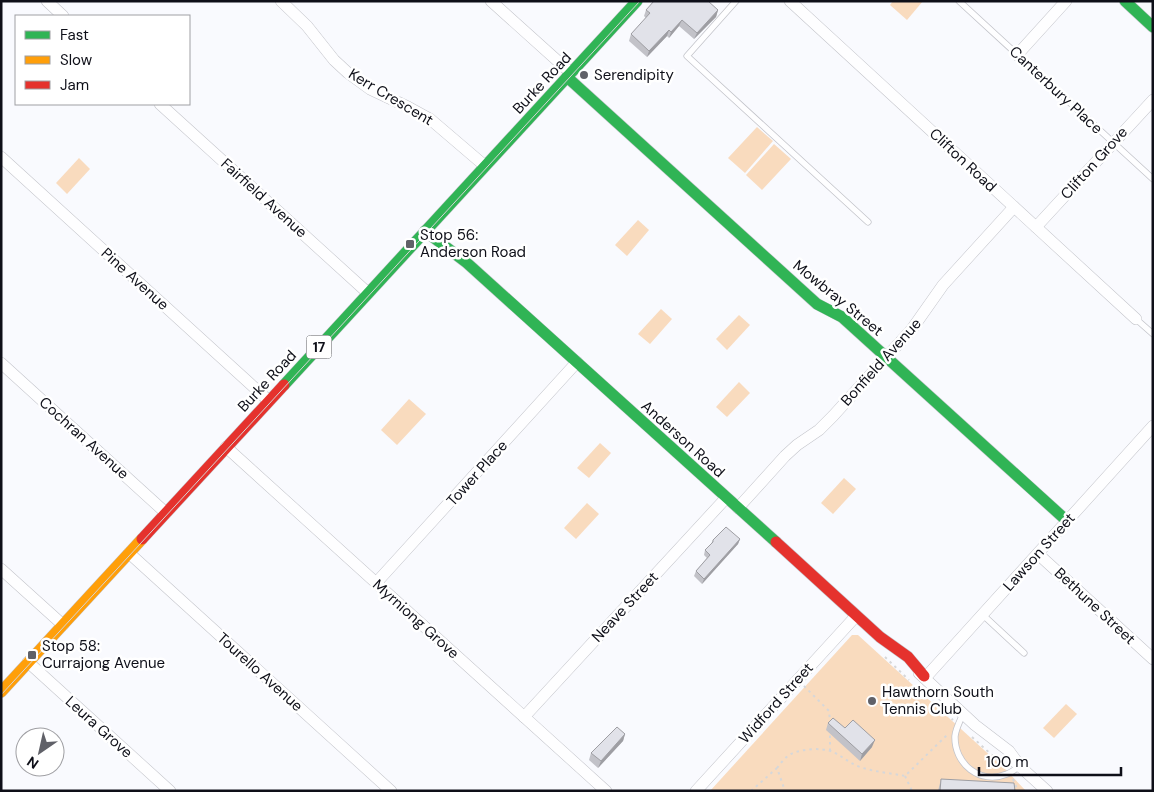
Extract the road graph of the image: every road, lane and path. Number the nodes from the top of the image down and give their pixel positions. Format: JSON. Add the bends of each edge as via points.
{"nodes":[{"id":1,"x":47,"y":1,"type":"edge"},
{"id":2,"x":281,"y":1,"type":"edge"},
{"id":3,"x":492,"y":1,"type":"edge"},
{"id":4,"x":637,"y":1,"type":"edge"},
{"id":5,"x":736,"y":1,"type":"edge"},
{"id":6,"x":790,"y":1,"type":"edge"},
{"id":7,"x":959,"y":1,"type":"edge"},
{"id":8,"x":1066,"y":1,"type":"edge"},
{"id":9,"x":1125,"y":1,"type":"edge"},
{"id":10,"x":63,"y":15,"type":"edge"},
{"id":11,"x":1153,"y":27,"type":"edge"},
{"id":12,"x":1017,"y":55,"type":"junction"},
{"id":13,"x":569,"y":75,"type":"junction"},
{"id":14,"x":1153,"y":100,"type":"edge"},
{"id":15,"x":161,"y":105,"type":"edge"},
{"id":16,"x":1113,"y":143,"type":"junction"},
{"id":17,"x":1,"y":157,"type":"edge"},
{"id":18,"x":485,"y":166,"type":"junction"},
{"id":19,"x":1153,"y":180,"type":"edge"},
{"id":20,"x":1014,"y":207,"type":"junction"},
{"id":21,"x":868,"y":222,"type":"dead end"},
{"id":22,"x":1036,"y":227,"type":"junction"},
{"id":23,"x":428,"y":228,"type":"junction"},
{"id":24,"x":467,"y":263,"type":"joint"},
{"id":25,"x":368,"y":293,"type":"junction"},
{"id":26,"x":1136,"y":319,"type":"joint"},
{"id":27,"x":1153,"y":334,"type":"edge"},
{"id":28,"x":886,"y":357,"type":"junction"},
{"id":29,"x":577,"y":362,"type":"junction"},
{"id":30,"x":1,"y":363,"type":"edge"},
{"id":31,"x":269,"y":401,"type":"junction"},
{"id":32,"x":1151,"y":430,"type":"edge"},
{"id":33,"x":226,"y":447,"type":"junction"},
{"id":34,"x":726,"y":498,"type":"junction"},
{"id":35,"x":738,"y":508,"type":"junction"},
{"id":36,"x":166,"y":513,"type":"junction"},
{"id":37,"x":1067,"y":521,"type":"junction"},
{"id":38,"x":129,"y":553,"type":"junction"},
{"id":39,"x":1038,"y":554,"type":"junction"},
{"id":40,"x":1,"y":569,"type":"edge"},
{"id":41,"x":376,"y":583,"type":"junction"},
{"id":42,"x":983,"y":615,"type":"junction"},
{"id":43,"x":856,"y":616,"type":"junction"},
{"id":44,"x":63,"y":625,"type":"junction"},
{"id":45,"x":1024,"y":653,"type":"dead end"},
{"id":46,"x":882,"y":655,"type":"dead end"},
{"id":47,"x":1153,"y":659,"type":"edge"},
{"id":48,"x":28,"y":662,"type":"junction"},
{"id":49,"x":924,"y":677,"type":"junction"},
{"id":50,"x":910,"y":680,"type":"dead end"},
{"id":51,"x":804,"y":686,"type":"dead end"},
{"id":52,"x":917,"y":687,"type":"dead end"},
{"id":53,"x":1,"y":692,"type":"edge"},
{"id":54,"x":963,"y":714,"type":"junction"},
{"id":55,"x":524,"y":717,"type":"junction"},
{"id":56,"x":830,"y":724,"type":"edge"},
{"id":57,"x":958,"y":725,"type":"junction"},
{"id":58,"x":830,"y":733,"type":"edge"},
{"id":59,"x":830,"y":751,"type":"junction"},
{"id":60,"x":777,"y":768,"type":"junction"},
{"id":61,"x":1015,"y":769,"type":"junction"},
{"id":62,"x":906,"y":776,"type":"junction"},
{"id":63,"x":170,"y":791,"type":"edge"},
{"id":64,"x":391,"y":791,"type":"edge"},
{"id":65,"x":606,"y":791,"type":"edge"},
{"id":66,"x":696,"y":791,"type":"edge"},
{"id":67,"x":751,"y":791,"type":"edge"},
{"id":68,"x":785,"y":791,"type":"edge"},
{"id":69,"x":912,"y":791,"type":"edge"},
{"id":70,"x":1018,"y":791,"type":"edge"},
{"id":71,"x":1047,"y":791,"type":"edge"}],
"edges":[{"from":1,"to":10,"type":"street"},
{"from":2,"to":18,"type":"street","name":"Kerr Crescent","via":[[348,73],[370,89],[430,119]]},
{"from":3,"to":13,"type":"street"},
{"from":4,"to":13,"type":"main road","name":"Burke Road","number":"17"},
{"from":5,"to":21,"type":"lane","via":[[687,56]]},
{"from":6,"to":20,"type":"street","name":"Clifton Road"},
{"from":7,"to":12,"type":"lane","name":"Canterbury Place"},
{"from":8,"to":12,"type":"street"},
{"from":9,"to":11,"type":"main road"},
{"from":12,"to":16,"type":"lane","name":"Canterbury Place"},
{"from":13,"to":18,"type":"main road","name":"Burke Road","number":"17"},
{"from":13,"to":28,"type":"main road","name":"Mowbray Street","via":[[817,304],[842,317]]},
{"from":14,"to":16,"type":"street","name":"Clifton Grove"},
{"from":15,"to":25,"type":"street","name":"Fairfield Avenue"},
{"from":16,"to":19,"type":"lane","name":"Canterbury Place"},
{"from":16,"to":22,"type":"street","name":"Clifton Grove"},
{"from":17,"to":31,"type":"street","name":"Pine Avenue"},
{"from":18,"to":23,"type":"main road","name":"Burke Road","number":"17"},
{"from":20,"to":22,"type":"street","name":"Clifton Road"},
{"from":20,"to":28,"type":"street","name":"Bonfield Avenue","via":[[943,285],[917,323]]},
{"from":22,"to":26,"type":"street","name":"Clifton Road"},
{"from":23,"to":24,"type":"street","name":"Anderson Road"},
{"from":23,"to":25,"type":"main road","name":"Burke Road","number":"17"},
{"from":24,"to":29,"type":"main road","name":"Anderson Road"},
{"from":25,"to":31,"type":"main road","name":"Burke Road","number":"17"},
{"from":26,"to":27,"type":"lane"},
{"from":28,"to":35,"type":"street","name":"Bonfield Avenue","via":[[825,424],[785,456]]},
{"from":28,"to":37,"type":"main road","name":"Mowbray Street"},
{"from":29,"to":34,"type":"main road","name":"Anderson Road"},
{"from":29,"to":41,"type":"street","name":"Tower Place"},
{"from":30,"to":36,"type":"street","name":"Cochran Avenue"},
{"from":31,"to":33,"type":"main road","name":"Burke Road","number":"17"},
{"from":32,"to":37,"type":"street","name":"Lawson Street"},
{"from":33,"to":36,"type":"main road","name":"Burke Road","number":"17"},
{"from":33,"to":41,"type":"street","name":"Myrniong Grove"},
{"from":34,"to":35,"type":"main road","name":"Anderson Road"},
{"from":34,"to":55,"type":"street","name":"Neave Street"},
{"from":35,"to":43,"type":"main road","name":"Anderson Road"},
{"from":36,"to":38,"type":"main road","name":"Burke Road","number":"17"},
{"from":37,"to":39,"type":"street","name":"Lawson Street"},
{"from":38,"to":44,"type":"main road","name":"Burke Road","number":"17"},
{"from":38,"to":64,"type":"street","name":"Tourello Avenue"},
{"from":39,"to":42,"type":"street","name":"Lawson Street"},
{"from":39,"to":47,"type":"street","name":"Bethune Street"},
{"from":40,"to":44,"type":"street"},
{"from":41,"to":55,"type":"street","name":"Myrniong Grove"},
{"from":42,"to":45,"type":"lane"},
{"from":42,"to":49,"type":"street","name":"Lawson Street"},
{"from":43,"to":49,"type":"main road","name":"Anderson Road","via":[[908,657]]},
{"from":43,"to":66,"type":"street","name":"Widford Street"},
{"from":44,"to":48,"type":"main road","name":"Burke Road","number":"17"},
{"from":46,"to":50,"type":"path"},
{"from":48,"to":53,"type":"main road","name":"Burke Road","number":"17"},
{"from":48,"to":63,"type":"street","name":"Leura Grove"},
{"from":49,"to":54,"type":"street","name":"Anderson Road"},
{"from":51,"to":56,"type":"path","via":[[829,711]]},
{"from":52,"to":57,"type":"path"},
{"from":54,"to":57,"type":"lane"},
{"from":54,"to":61,"type":"street","name":"Anderson Road","via":[[1009,751]]},
{"from":55,"to":65,"type":"street","name":"Myrniong Grove"},
{"from":57,"to":61,"type":"path"},
{"from":57,"to":61,"type":"lane","via":[[956,748],[968,769],[989,777],[1005,775]]},
{"from":57,"to":62,"type":"path"},
{"from":58,"to":59,"type":"path"},
{"from":59,"to":60,"type":"path","via":[[822,749],[791,754]]},
{"from":59,"to":62,"type":"path","via":[[861,768]]},
{"from":60,"to":67,"type":"path"},
{"from":60,"to":68,"type":"path"},
{"from":61,"to":70,"type":"path"},
{"from":61,"to":71,"type":"street","name":"Anderson Road"},
{"from":62,"to":69,"type":"path"}]}
